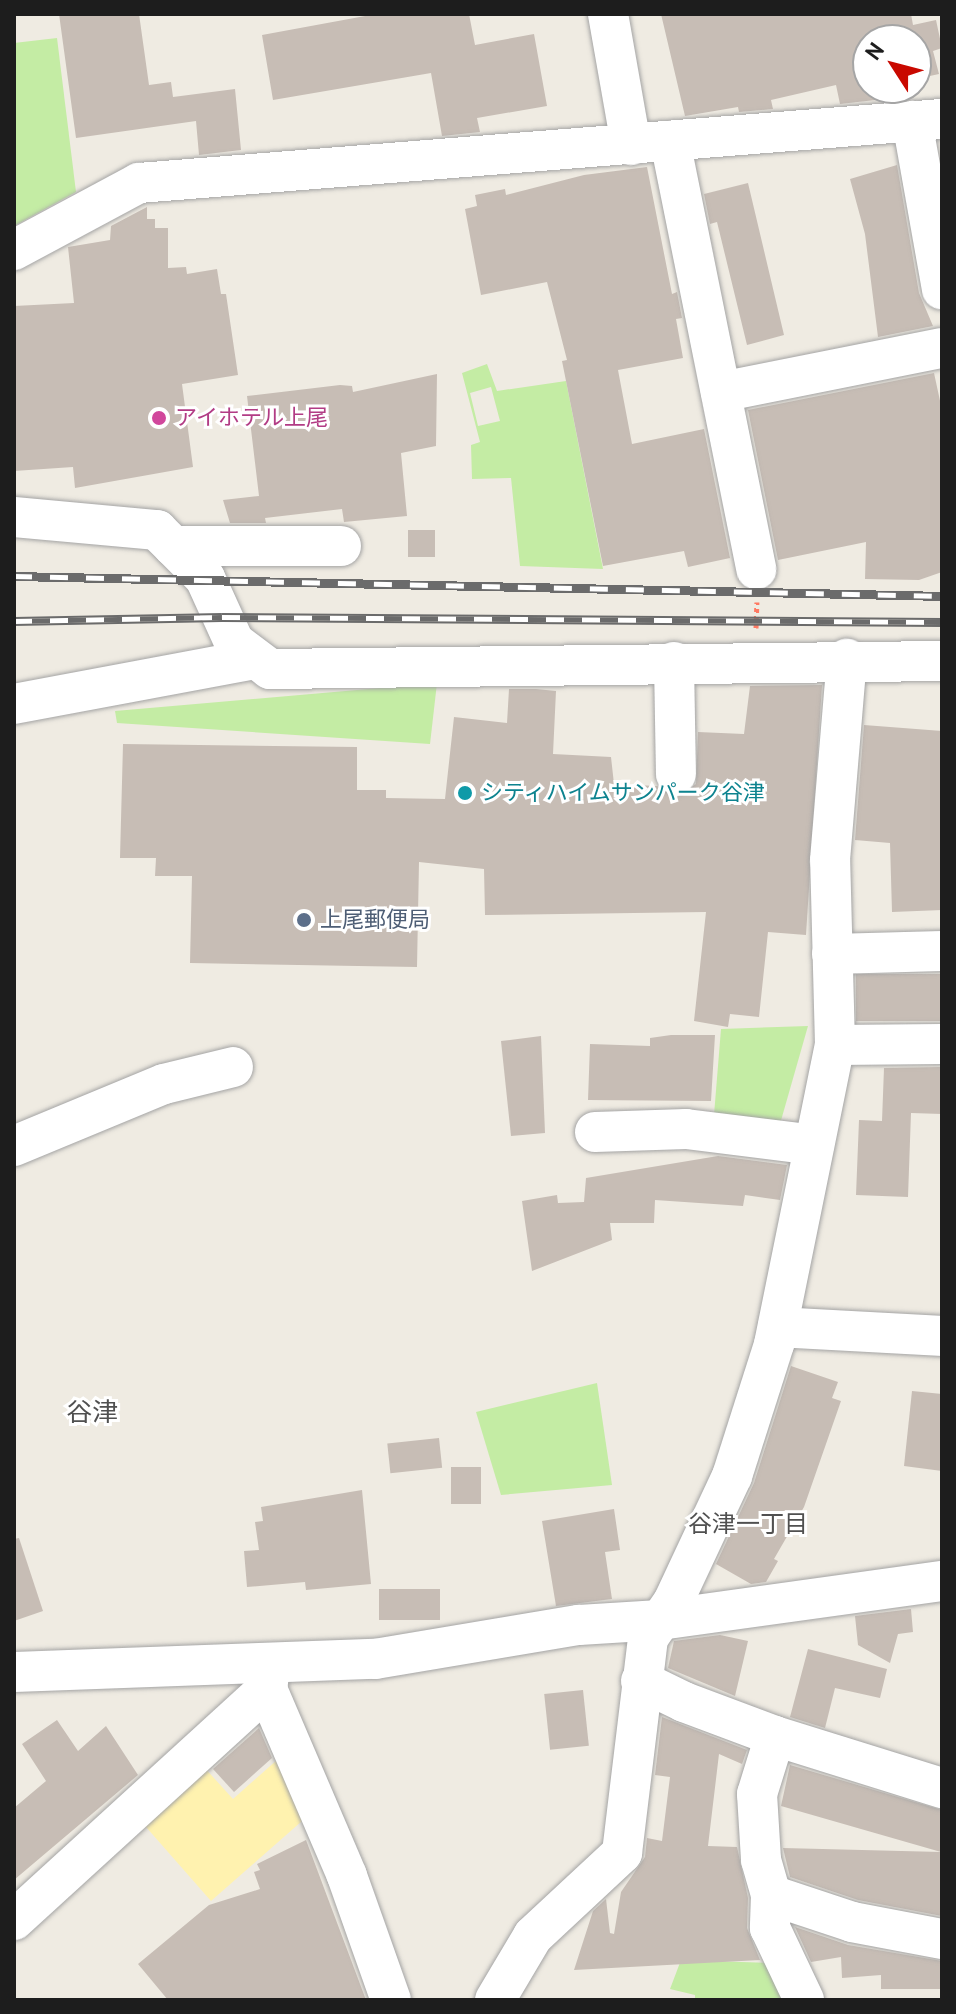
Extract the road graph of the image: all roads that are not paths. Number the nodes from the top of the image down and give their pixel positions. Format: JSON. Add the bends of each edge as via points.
{"nodes":[{"id":1,"x":608,"y":14,"type":"edge"},
{"id":2,"x":927,"y":120,"type":"edge"},
{"id":3,"x":670,"y":141,"type":"junction"},
{"id":4,"x":631,"y":145,"type":"junction"},
{"id":5,"x":935,"y":207,"type":"edge"},
{"id":6,"x":14,"y":250,"type":"edge"},
{"id":7,"x":942,"y":289,"type":"edge"},
{"id":8,"x":942,"y":348,"type":"edge"},
{"id":9,"x":721,"y":392,"type":"junction"},
{"id":10,"x":14,"y":517,"type":"edge"},
{"id":11,"x":173,"y":546,"type":"junction"},
{"id":12,"x":341,"y":546,"type":"dead end"},
{"id":13,"x":756,"y":569,"type":"road end"},
{"id":14,"x":255,"y":659,"type":"junction"},
{"id":15,"x":847,"y":659,"type":"junction"},
{"id":16,"x":942,"y":661,"type":"edge"},
{"id":17,"x":674,"y":662,"type":"junction"},
{"id":18,"x":14,"y":704,"type":"edge"},
{"id":19,"x":676,"y":774,"type":"dead end"},
{"id":20,"x":942,"y":951,"type":"edge"},
{"id":21,"x":832,"y":954,"type":"junction"},
{"id":22,"x":942,"y":1044,"type":"edge"},
{"id":23,"x":835,"y":1045,"type":"junction"},
{"id":24,"x":233,"y":1067,"type":"dead end"},
{"id":25,"x":595,"y":1132,"type":"dead end"},
{"id":26,"x":814,"y":1145,"type":"junction"},
{"id":27,"x":14,"y":1146,"type":"edge"},
{"id":28,"x":778,"y":1327,"type":"junction"},
{"id":29,"x":942,"y":1336,"type":"edge"},
{"id":30,"x":942,"y":1581,"type":"edge"},
{"id":31,"x":660,"y":1620,"type":"junction"},
{"id":32,"x":14,"y":1672,"type":"edge"},
{"id":33,"x":268,"y":1678,"type":"junction"},
{"id":34,"x":641,"y":1681,"type":"junction"},
{"id":35,"x":775,"y":1736,"type":"junction"},
{"id":36,"x":942,"y":1788,"type":"edge"},
{"id":37,"x":771,"y":1895,"type":"junction"},
{"id":38,"x":14,"y":1920,"type":"edge"},
{"id":39,"x":942,"y":1939,"type":"edge"},
{"id":40,"x":391,"y":2000,"type":"edge"},
{"id":41,"x":495,"y":2000,"type":"edge"},
{"id":42,"x":804,"y":2000,"type":"edge"}],
"edges":[{"from":1,"to":4,"type":"street"},
{"from":2,"to":3,"type":"street"},
{"from":2,"to":5,"type":"street"},
{"from":3,"to":4,"type":"street"},
{"from":3,"to":9,"type":"street"},
{"from":4,"to":6,"type":"street","via":[[139,183]]},
{"from":5,"to":7,"type":"street"},
{"from":8,"to":9,"type":"street"},
{"from":9,"to":13,"type":"street"},
{"from":10,"to":11,"type":"street","via":[[157,530]]},
{"from":11,"to":12,"type":"street"},
{"from":11,"to":14,"type":"street","via":[[205,578],[234,642]]},
{"from":14,"to":17,"type":"street","via":[[270,669]]},
{"from":14,"to":18,"type":"street"},
{"from":15,"to":16,"type":"street"},
{"from":15,"to":17,"type":"street"},
{"from":15,"to":21,"type":"street","via":[[830,860]]},
{"from":17,"to":19,"type":"street"},
{"from":20,"to":21,"type":"street"},
{"from":21,"to":23,"type":"street"},
{"from":22,"to":23,"type":"street"},
{"from":23,"to":26,"type":"street"},
{"from":24,"to":27,"type":"street","via":[[164,1084]]},
{"from":25,"to":26,"type":"street","via":[[686,1129]]},
{"from":26,"to":28,"type":"street"},
{"from":28,"to":29,"type":"street"},
{"from":28,"to":31,"type":"street","via":[[732,1476]]},
{"from":30,"to":31,"type":"street"},
{"from":31,"to":33,"type":"street","via":[[579,1625]]},
{"from":31,"to":34,"type":"street","via":[[648,1638]]},
{"from":32,"to":33,"type":"street"},
{"from":33,"to":38,"type":"street"},
{"from":33,"to":40,"type":"street"},
{"from":34,"to":35,"type":"street"},
{"from":34,"to":41,"type":"street","via":[[622,1853],[533,1936]]},
{"from":35,"to":36,"type":"street"},
{"from":35,"to":37,"type":"street","via":[[757,1794],[761,1860]]},
{"from":37,"to":39,"type":"street","via":[[852,1922]]},
{"from":37,"to":42,"type":"street","via":[[770,1928]]}]}
